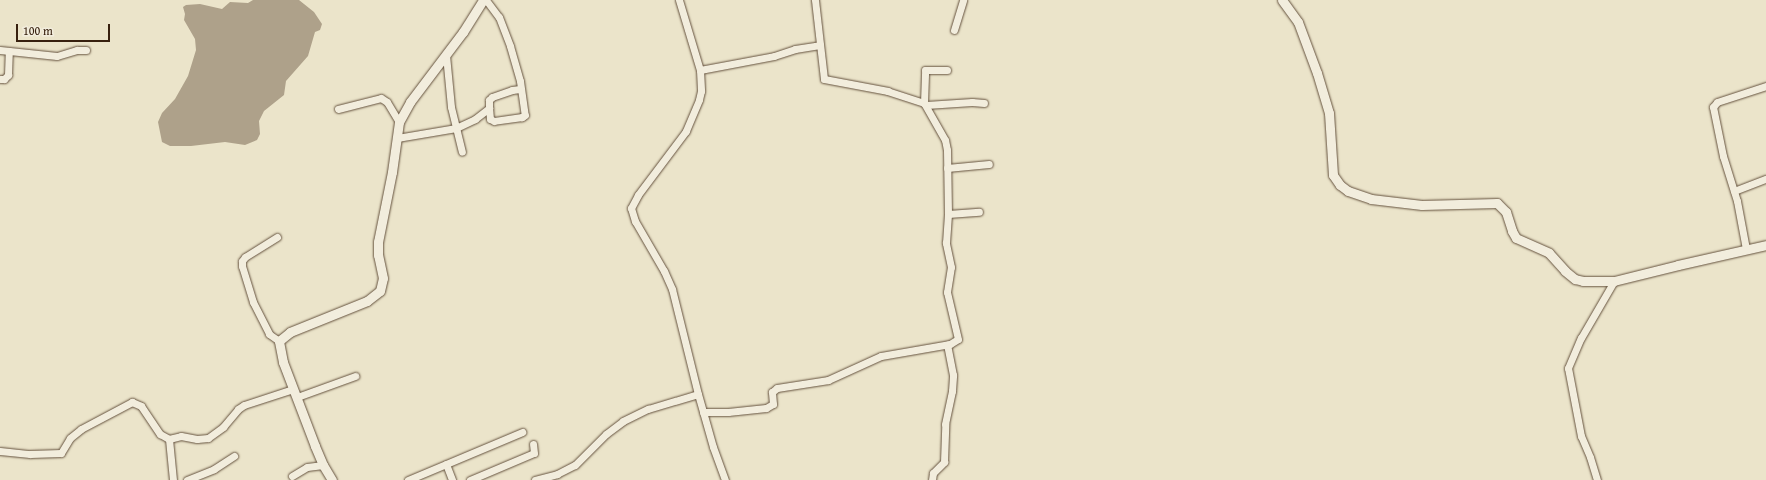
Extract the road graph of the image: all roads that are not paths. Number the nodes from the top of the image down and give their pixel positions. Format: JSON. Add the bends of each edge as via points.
{"nodes":[{"id":1,"x":483,"y":0,"type":"edge"},
{"id":2,"x":486,"y":0,"type":"edge"},
{"id":3,"x":679,"y":0,"type":"edge"},
{"id":4,"x":815,"y":0,"type":"edge"},
{"id":5,"x":963,"y":0,"type":"edge"},
{"id":6,"x":1282,"y":0,"type":"edge"},
{"id":7,"x":954,"y":30,"type":"dead end"},
{"id":8,"x":820,"y":45,"type":"junction"},
{"id":9,"x":0,"y":50,"type":"edge"},
{"id":10,"x":86,"y":50,"type":"dead end"},
{"id":11,"x":8,"y":51,"type":"junction"},
{"id":12,"x":446,"y":55,"type":"junction"},
{"id":13,"x":700,"y":70,"type":"junction"},
{"id":14,"x":947,"y":70,"type":"dead end"},
{"id":15,"x":0,"y":79,"type":"edge"},
{"id":16,"x":1766,"y":86,"type":"edge"},
{"id":17,"x":520,"y":89,"type":"junction"},
{"id":18,"x":984,"y":103,"type":"dead end"},
{"id":19,"x":925,"y":104,"type":"junction"},
{"id":20,"x":489,"y":108,"type":"junction"},
{"id":21,"x":338,"y":109,"type":"dead end"},
{"id":22,"x":399,"y":122,"type":"junction"},
{"id":23,"x":456,"y":128,"type":"junction"},
{"id":24,"x":396,"y":138,"type":"junction"},
{"id":25,"x":462,"y":152,"type":"dead end"},
{"id":26,"x":989,"y":164,"type":"dead end"},
{"id":27,"x":947,"y":168,"type":"junction"},
{"id":28,"x":1766,"y":179,"type":"edge"},
{"id":29,"x":1734,"y":191,"type":"junction"},
{"id":30,"x":979,"y":212,"type":"dead end"},
{"id":31,"x":948,"y":214,"type":"junction"},
{"id":32,"x":277,"y":237,"type":"dead end"},
{"id":33,"x":1766,"y":246,"type":"edge"},
{"id":34,"x":1746,"y":249,"type":"junction"},
{"id":35,"x":1614,"y":281,"type":"junction"},
{"id":36,"x":279,"y":342,"type":"junction"},
{"id":37,"x":947,"y":345,"type":"junction"},
{"id":38,"x":354,"y":376,"type":"dead end"},
{"id":39,"x":295,"y":393,"type":"junction"},
{"id":40,"x":698,"y":394,"type":"junction"},
{"id":41,"x":703,"y":412,"type":"junction"},
{"id":42,"x":522,"y":432,"type":"dead end"},
{"id":43,"x":169,"y":439,"type":"junction"},
{"id":44,"x":533,"y":444,"type":"dead end"},
{"id":45,"x":0,"y":451,"type":"edge"},
{"id":46,"x":234,"y":456,"type":"dead end"},
{"id":47,"x":446,"y":464,"type":"junction"},
{"id":48,"x":323,"y":465,"type":"junction"},
{"id":49,"x":292,"y":476,"type":"dead end"},
{"id":50,"x":540,"y":479,"type":"edge"},
{"id":51,"x":173,"y":480,"type":"edge"},
{"id":52,"x":188,"y":480,"type":"edge"},
{"id":53,"x":332,"y":480,"type":"edge"},
{"id":54,"x":408,"y":480,"type":"edge"},
{"id":55,"x":452,"y":480,"type":"edge"},
{"id":56,"x":470,"y":480,"type":"edge"},
{"id":57,"x":726,"y":480,"type":"edge"},
{"id":58,"x":932,"y":480,"type":"edge"},
{"id":59,"x":1597,"y":480,"type":"edge"}],
"edges":[{"from":1,"to":12,"type":"street"},
{"from":2,"to":17,"type":"street","via":[[499,17],[514,59]]},
{"from":3,"to":13,"type":"street"},
{"from":4,"to":8,"type":"street"},
{"from":5,"to":7,"type":"street"},
{"from":6,"to":35,"type":"street","via":[[1298,22],[1317,72],[1329,118],[1333,175],[1340,185],[1348,191],[1371,199],[1399,203],[1497,203],[1506,212],[1516,238],[1549,253],[1575,279]]},
{"from":8,"to":13,"type":"street"},
{"from":8,"to":19,"type":"street","via":[[823,75],[826,80],[888,91]]},
{"from":9,"to":11,"type":"street"},
{"from":10,"to":11,"type":"street","via":[[57,56]]},
{"from":11,"to":15,"type":"street","via":[[8,75]]},
{"from":12,"to":22,"type":"street","via":[[410,102]]},
{"from":12,"to":23,"type":"street","via":[[451,107]]},
{"from":13,"to":40,"type":"street","via":[[701,91],[692,120],[631,208],[635,221],[664,270],[672,289]]},
{"from":14,"to":19,"type":"street","via":[[925,70]]},
{"from":16,"to":29,"type":"street","via":[[1717,102],[1713,107],[1723,156]]},
{"from":17,"to":20,"type":"street","via":[[492,97],[489,100]]},
{"from":17,"to":20,"type":"street","via":[[524,116],[492,120]]},
{"from":18,"to":19,"type":"street"},
{"from":19,"to":27,"type":"street","via":[[945,140]]},
{"from":20,"to":23,"type":"street"},
{"from":21,"to":22,"type":"street","via":[[381,98],[387,102]]},
{"from":22,"to":24,"type":"street"},
{"from":23,"to":24,"type":"street"},
{"from":23,"to":25,"type":"street"},
{"from":24,"to":36,"type":"street","via":[[378,242],[383,278],[380,291],[367,301],[290,332]]},
{"from":26,"to":27,"type":"street"},
{"from":27,"to":31,"type":"street"},
{"from":28,"to":29,"type":"street"},
{"from":29,"to":34,"type":"street"},
{"from":30,"to":31,"type":"street"},
{"from":31,"to":37,"type":"street","via":[[946,243],[951,267],[947,292],[958,337],[956,342]]},
{"from":32,"to":36,"type":"street","via":[[242,261],[253,302],[269,334]]},
{"from":33,"to":34,"type":"street"},
{"from":34,"to":35,"type":"street"},
{"from":35,"to":59,"type":"street","via":[[1581,338],[1568,368],[1581,436]]},
{"from":36,"to":39,"type":"street","via":[[282,362]]},
{"from":37,"to":41,"type":"street","via":[[881,356],[834,378],[777,388],[772,392],[772,405],[766,408]]},
{"from":37,"to":58,"type":"street","via":[[953,374],[952,391],[945,424],[944,462],[933,473]]},
{"from":38,"to":39,"type":"street"},
{"from":39,"to":43,"type":"street","via":[[244,405],[223,427],[208,438],[181,436]]},
{"from":39,"to":48,"type":"street"},
{"from":40,"to":41,"type":"street"},
{"from":40,"to":50,"type":"street","via":[[648,409],[623,421],[575,465]]},
{"from":41,"to":57,"type":"street"},
{"from":42,"to":47,"type":"street"},
{"from":43,"to":45,"type":"street","via":[[161,436],[141,406],[132,402],[81,429],[70,438],[61,453]]},
{"from":43,"to":51,"type":"street"},
{"from":44,"to":56,"type":"street","via":[[534,453]]},
{"from":46,"to":52,"type":"street","via":[[214,469]]},
{"from":47,"to":54,"type":"street"},
{"from":47,"to":55,"type":"street"},
{"from":48,"to":49,"type":"street","via":[[307,467]]},
{"from":48,"to":53,"type":"street"}]}
